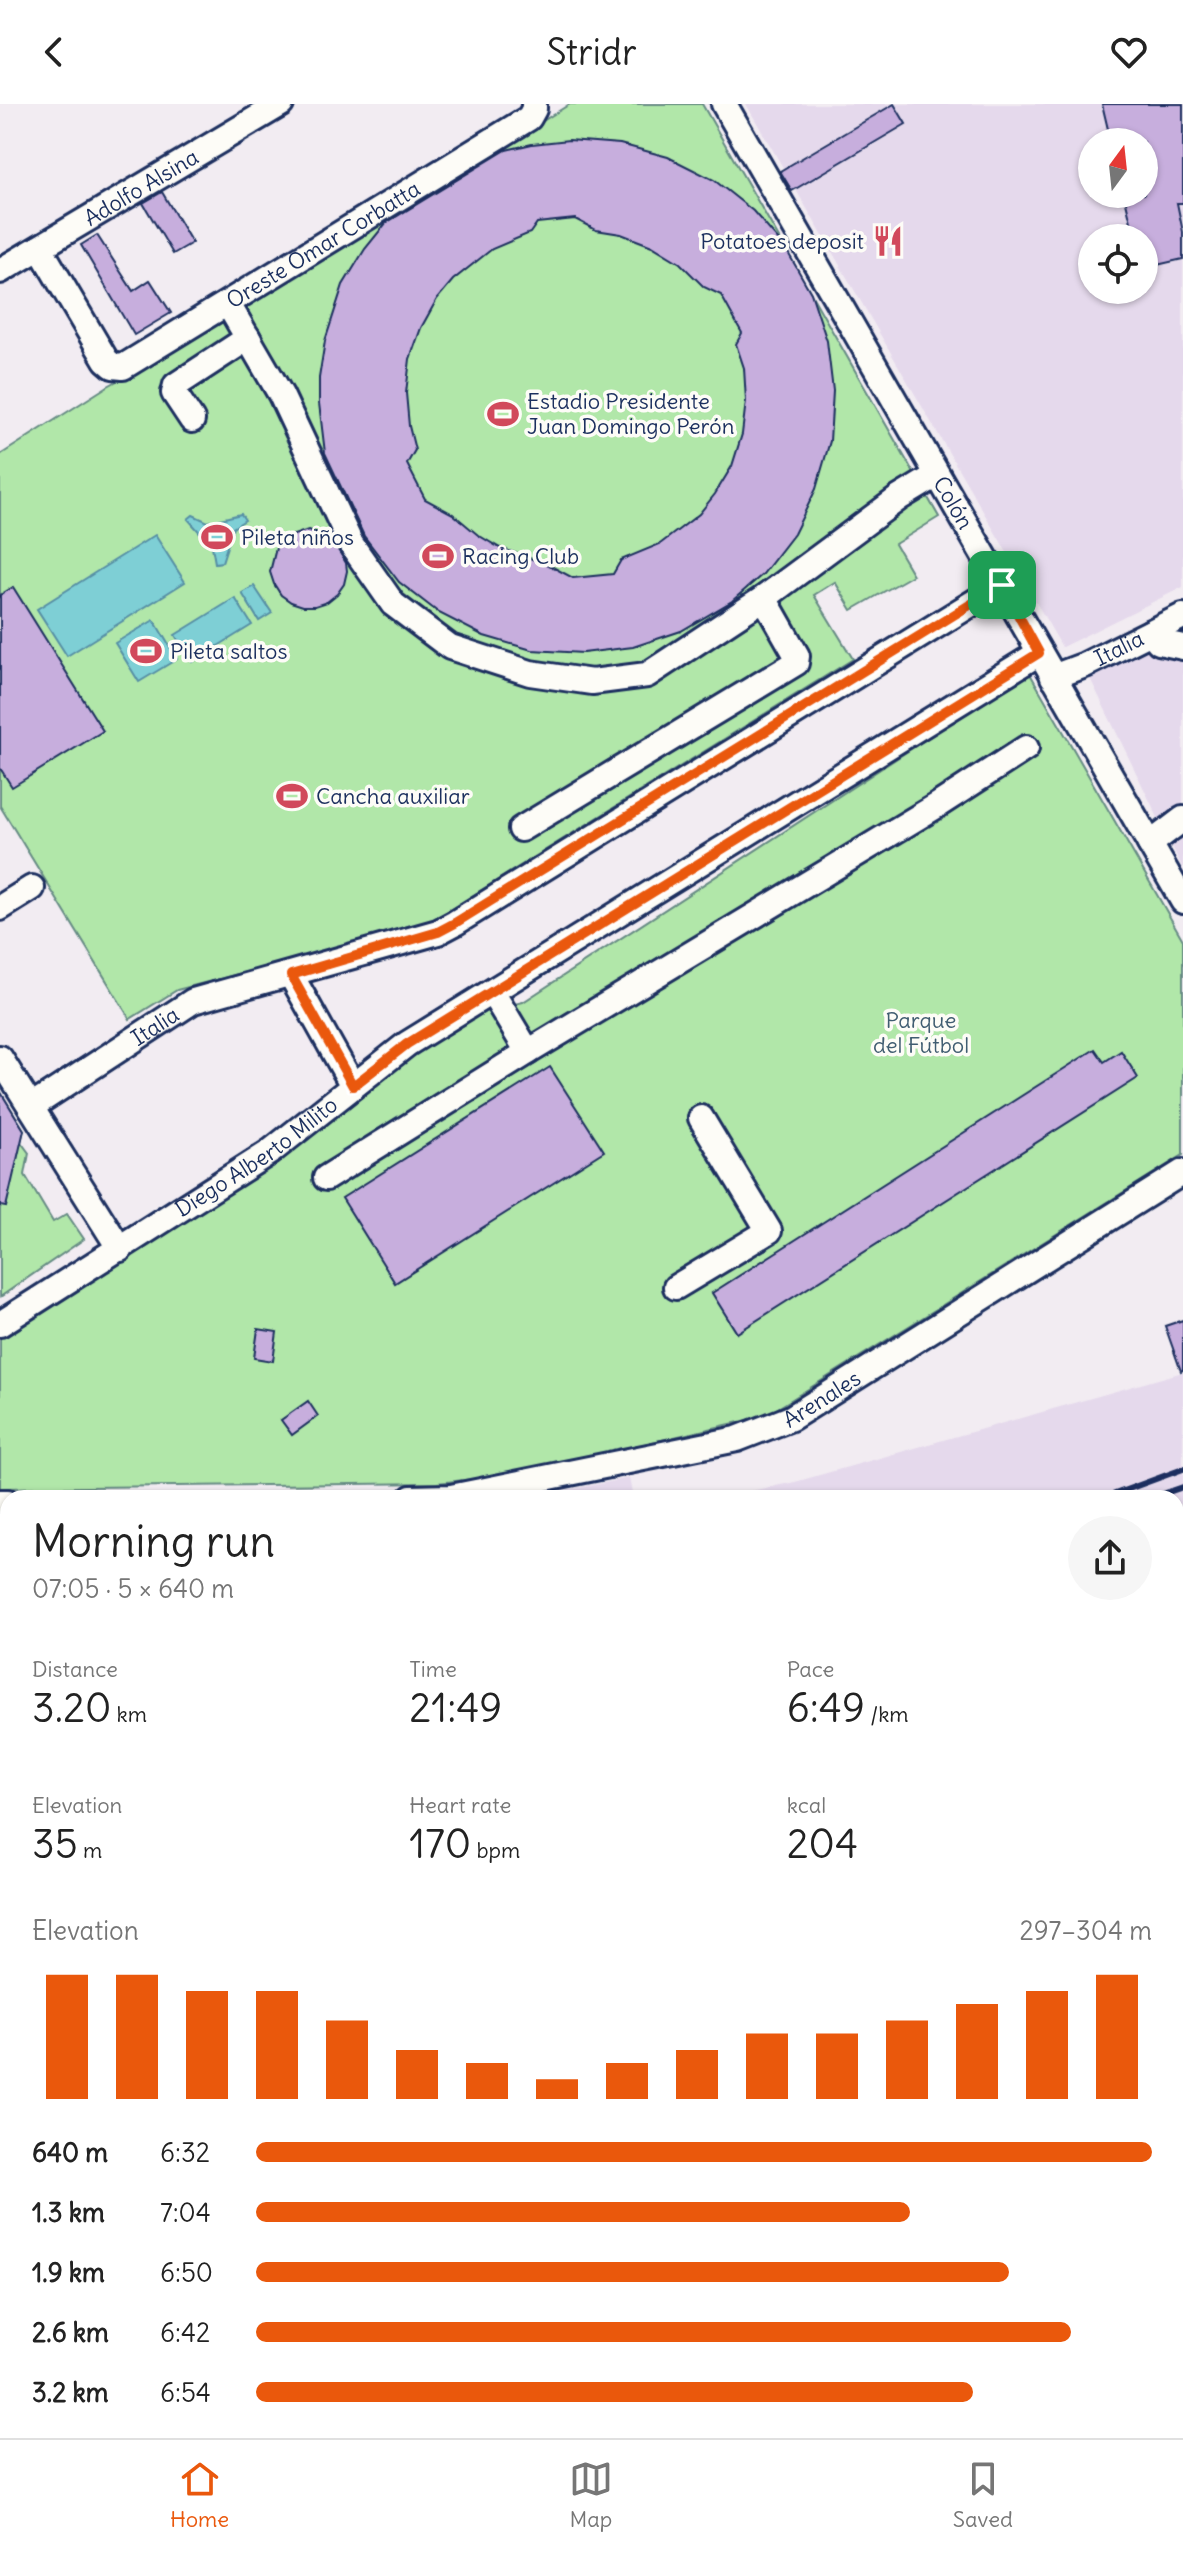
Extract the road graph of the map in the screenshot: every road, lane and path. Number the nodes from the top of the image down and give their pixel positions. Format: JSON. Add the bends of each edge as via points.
{"nodes":[{"id":1,"x":281,"y":104,"type":"edge"},
{"id":2,"x":724,"y":104,"type":"edge"},
{"id":3,"x":534,"y":106,"type":"edge"},
{"id":4,"x":40,"y":248,"type":"junction"},
{"id":5,"x":0,"y":271,"type":"edge"},
{"id":6,"x":228,"y":304,"type":"junction"},
{"id":7,"x":248,"y":338,"type":"junction"},
{"id":8,"x":192,"y":420,"type":"dead end"},
{"id":9,"x":937,"y":475,"type":"junction"},
{"id":10,"x":1002,"y":585,"type":"junction"},
{"id":11,"x":764,"y":598,"type":"junction"},
{"id":12,"x":1183,"y":616,"type":"edge"},
{"id":13,"x":1151,"y":632,"type":"junction"},
{"id":14,"x":1183,"y":647,"type":"edge"},
{"id":15,"x":1039,"y":653,"type":"junction"},
{"id":16,"x":1053,"y":677,"type":"junction"},
{"id":17,"x":1026,"y":748,"type":"dead end"},
{"id":18,"x":1183,"y":819,"type":"edge"},
{"id":19,"x":521,"y":829,"type":"dead end"},
{"id":20,"x":1150,"y":844,"type":"junction"},
{"id":21,"x":32,"y":888,"type":"dead end"},
{"id":22,"x":1183,"y":901,"type":"edge"},
{"id":23,"x":0,"y":908,"type":"edge"},
{"id":24,"x":291,"y":975,"type":"junction"},
{"id":25,"x":492,"y":992,"type":"junction"},
{"id":26,"x":528,"y":1052,"type":"junction"},
{"id":27,"x":0,"y":1058,"type":"edge"},
{"id":28,"x":353,"y":1086,"type":"junction"},
{"id":29,"x":31,"y":1107,"type":"junction"},
{"id":30,"x":701,"y":1118,"type":"dead end"},
{"id":31,"x":1183,"y":1172,"type":"edge"},
{"id":32,"x":326,"y":1178,"type":"dead end"},
{"id":33,"x":120,"y":1249,"type":"junction"},
{"id":34,"x":676,"y":1287,"type":"dead end"},
{"id":35,"x":0,"y":1324,"type":"edge"},
{"id":36,"x":488,"y":1490,"type":"edge"}],
"edges":[{"from":1,"to":4,"type":"street","name":"Adolfo Alsina"},
{"from":2,"to":9,"type":"street","name":"Colón"},
{"from":3,"to":6,"type":"street","name":"Oreste Omar Corbatta","via":[[529,118]]},
{"from":4,"to":5,"type":"street","name":"Adolfo Alsina"},
{"from":4,"to":6,"type":"street","name":"Oreste Omar Corbatta","via":[[113,366],[123,367]]},
{"from":6,"to":7,"type":"street"},
{"from":7,"to":8,"type":"street","via":[[176,385],[174,393]]},
{"from":7,"to":11,"type":"street","via":[[281,395],[351,544],[393,604],[450,647],[530,673],[592,682],[647,675]]},
{"from":9,"to":10,"type":"street","name":"Colón"},
{"from":9,"to":11,"type":"street"},
{"from":10,"to":15,"type":"street","name":"Colón"},
{"from":10,"to":24,"type":"street","name":"Italia","via":[[455,923]]},
{"from":11,"to":19,"type":"street","via":[[796,663]]},
{"from":12,"to":13,"type":"street","name":"Italia"},
{"from":13,"to":14,"type":"street","via":[[1159,642]]},
{"from":13,"to":16,"type":"street","name":"Italia"},
{"from":15,"to":16,"type":"street","name":"Colón"},
{"from":15,"to":25,"type":"street","name":"Diego Alberto Milito"},
{"from":16,"to":20,"type":"street","name":"Colón"},
{"from":17,"to":26,"type":"street"},
{"from":18,"to":20,"type":"street"},
{"from":20,"to":22,"type":"street","name":"Colón"},
{"from":21,"to":23,"type":"street"},
{"from":24,"to":28,"type":"street"},
{"from":24,"to":29,"type":"street","name":"Italia","via":[[193,1001]]},
{"from":25,"to":26,"type":"street"},
{"from":25,"to":28,"type":"street","name":"Diego Alberto Milito","via":[[407,1044]]},
{"from":26,"to":32,"type":"street"},
{"from":27,"to":29,"type":"street"},
{"from":28,"to":33,"type":"street","name":"Diego Alberto Milito","via":[[270,1152]]},
{"from":29,"to":33,"type":"street"},
{"from":30,"to":34,"type":"street","via":[[769,1231]]},
{"from":31,"to":36,"type":"street","name":"Arenales","via":[[766,1430]]},
{"from":33,"to":35,"type":"street","name":"Diego Alberto Milito"}]}
